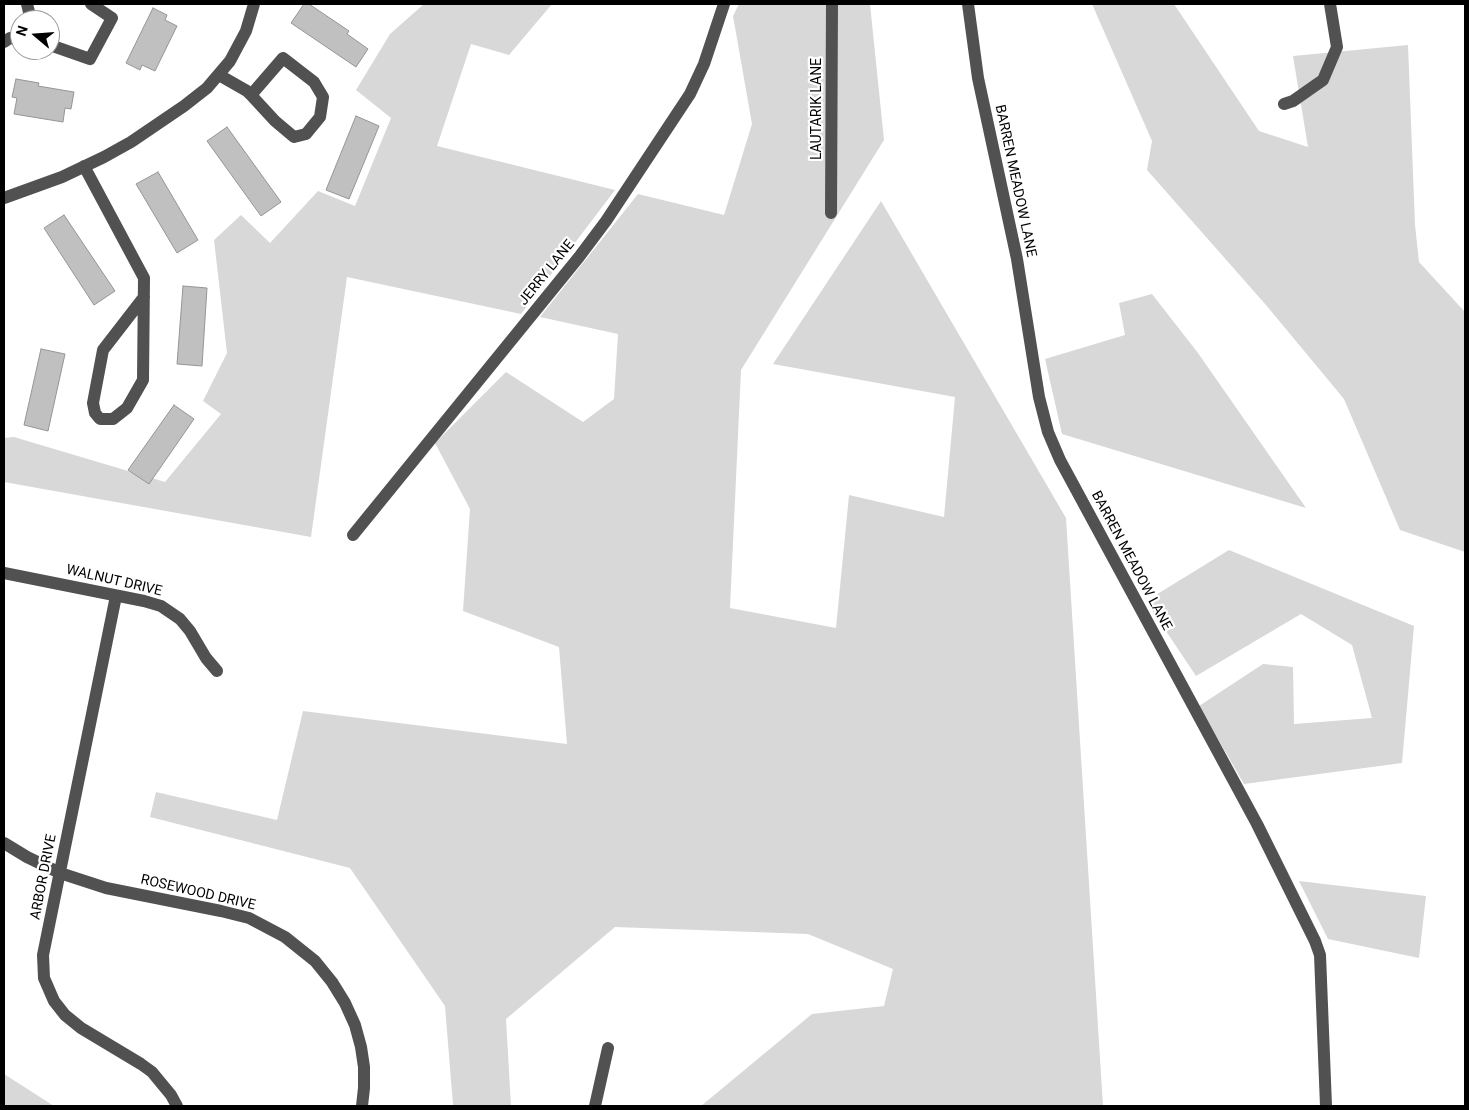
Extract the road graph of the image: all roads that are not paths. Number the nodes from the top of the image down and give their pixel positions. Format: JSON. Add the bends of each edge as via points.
{"nodes":[{"id":1,"x":91,"y":4,"type":"edge"},
{"id":2,"x":254,"y":4,"type":"edge"},
{"id":3,"x":724,"y":4,"type":"edge"},
{"id":4,"x":832,"y":4,"type":"edge"},
{"id":5,"x":968,"y":4,"type":"edge"},
{"id":6,"x":1330,"y":4,"type":"edge"},
{"id":7,"x":60,"y":48,"type":"edge"},
{"id":8,"x":219,"y":75,"type":"junction"},
{"id":9,"x":251,"y":96,"type":"junction"},
{"id":10,"x":1284,"y":104,"type":"dead end"},
{"id":11,"x":84,"y":166,"type":"junction"},
{"id":12,"x":4,"y":198,"type":"edge"},
{"id":13,"x":831,"y":214,"type":"dead end"},
{"id":14,"x":144,"y":297,"type":"junction"},
{"id":15,"x":353,"y":535,"type":"dead end"},
{"id":16,"x":4,"y":573,"type":"edge"},
{"id":17,"x":116,"y":596,"type":"junction"},
{"id":18,"x":217,"y":672,"type":"dead end"},
{"id":19,"x":4,"y":843,"type":"edge"},
{"id":20,"x":60,"y":873,"type":"junction"},
{"id":21,"x":608,"y":1048,"type":"dead end"},
{"id":22,"x":177,"y":1106,"type":"edge"},
{"id":23,"x":362,"y":1106,"type":"edge"},
{"id":24,"x":594,"y":1106,"type":"edge"},
{"id":25,"x":1326,"y":1106,"type":"edge"}],
"edges":[{"from":1,"to":7,"type":"street","via":[[112,18],[90,59]]},
{"from":2,"to":8,"type":"street","via":[[246,31]]},
{"from":3,"to":15,"type":"street","name":"JERRY LANE","via":[[690,94],[606,221]]},
{"from":4,"to":13,"type":"street","name":"LAUTARIK LANE"},
{"from":5,"to":25,"type":"street","name":"BARREN MEADOW LANE","via":[[978,78],[1048,432],[1060,460],[1257,824],[1315,941],[1320,955]]},
{"from":6,"to":10,"type":"street","via":[[1337,47],[1323,80]]},
{"from":8,"to":9,"type":"street"},
{"from":8,"to":11,"type":"street","via":[[160,124]]},
{"from":9,"to":9,"type":"street","via":[[294,137],[306,134],[320,116],[324,97],[314,82],[283,58]]},
{"from":11,"to":12,"type":"street"},
{"from":11,"to":14,"type":"street","via":[[144,278]]},
{"from":14,"to":14,"type":"street","via":[[103,350],[93,403],[100,419],[113,419],[127,408],[143,380]]},
{"from":16,"to":17,"type":"street","name":"WALNUT DRIVE"},
{"from":17,"to":18,"type":"street","name":"WALNUT DRIVE","via":[[161,606],[174,615],[190,631]]},
{"from":17,"to":20,"type":"street","name":"ARBOR DRIVE"},
{"from":19,"to":20,"type":"street","name":"ROSEWOOD DRIVE"},
{"from":20,"to":22,"type":"street","name":"ARBOR DRIVE","via":[[43,955],[44,978],[50,993],[74,1023],[152,1072]]},
{"from":20,"to":23,"type":"street","name":"ROSEWOOD DRIVE","via":[[106,888],[248,918],[279,933],[301,949],[332,982],[355,1025],[364,1067]]},
{"from":21,"to":24,"type":"street"}]}
